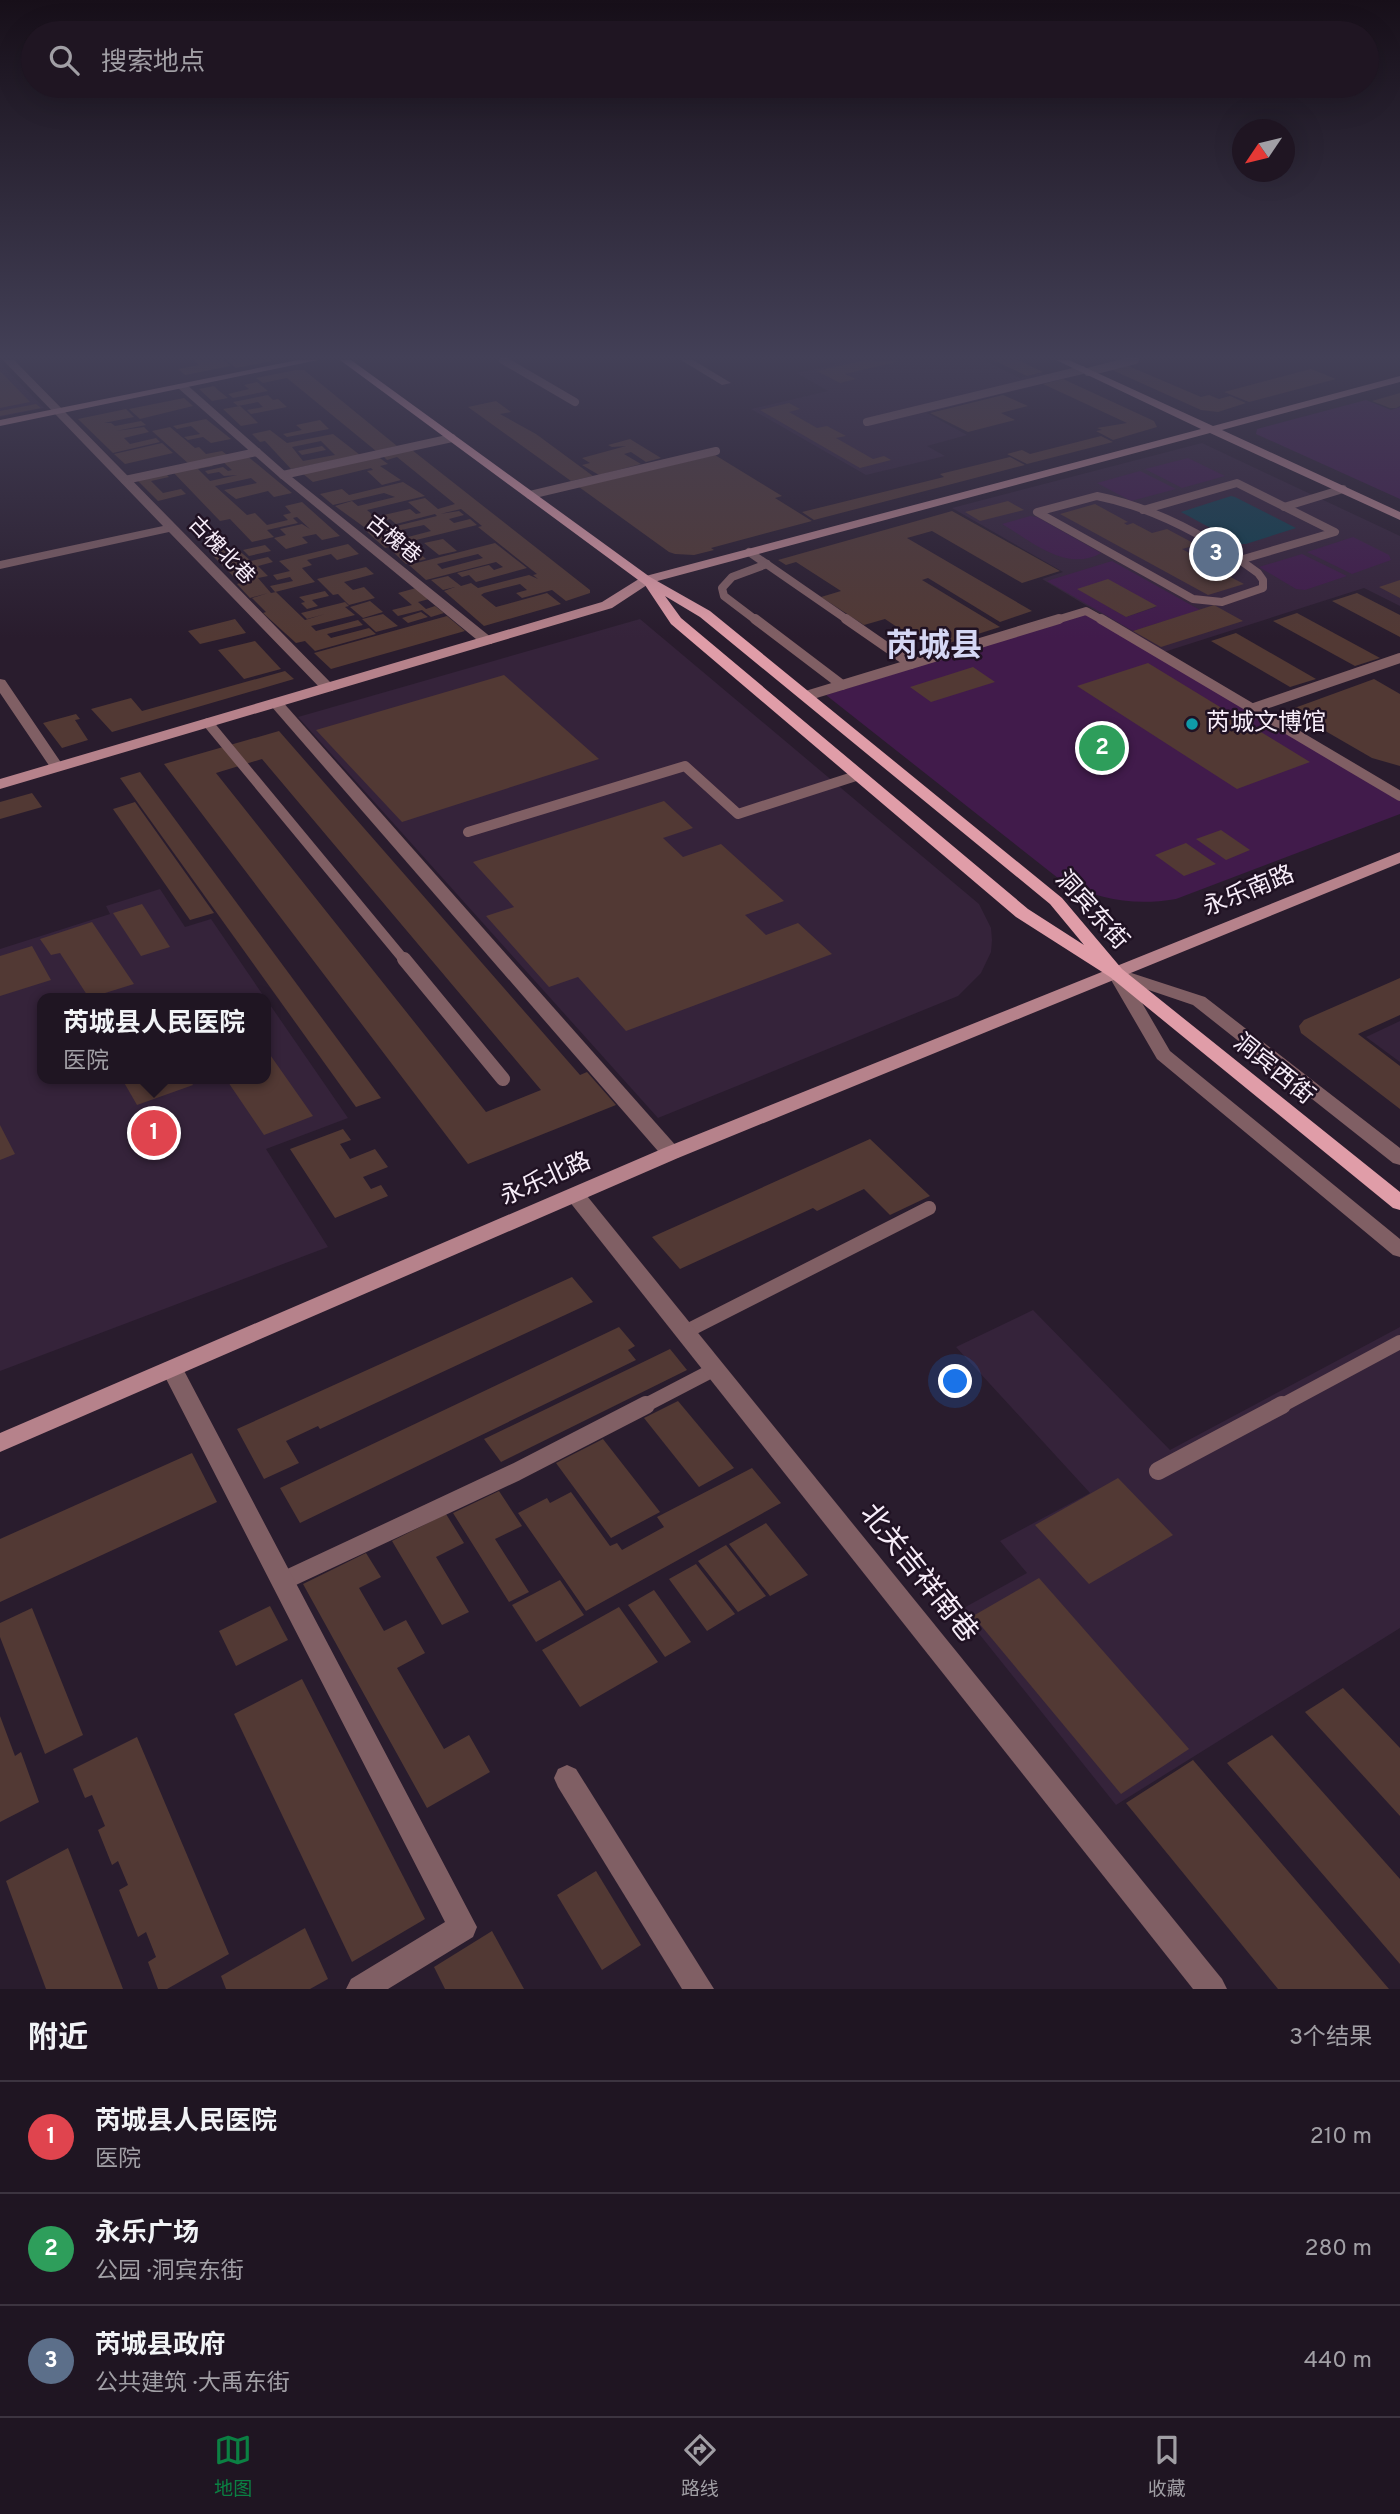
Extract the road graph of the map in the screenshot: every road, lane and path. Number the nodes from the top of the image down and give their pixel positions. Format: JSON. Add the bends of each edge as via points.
{"nodes":[{"id":1,"x":99,"y":453,"type":"edge"},
{"id":2,"x":253,"y":453,"type":"edge"},
{"id":3,"x":258,"y":453,"type":"edge"},
{"id":4,"x":384,"y":453,"type":"edge"},
{"id":5,"x":472,"y":453,"type":"edge"},
{"id":6,"x":708,"y":453,"type":"edge"},
{"id":7,"x":1118,"y":453,"type":"edge"},
{"id":8,"x":1264,"y":453,"type":"edge"},
{"id":9,"x":283,"y":475,"type":"junction"},
{"id":10,"x":125,"y":480,"type":"junction"},
{"id":11,"x":1343,"y":489,"type":"junction"},
{"id":12,"x":530,"y":495,"type":"junction"},
{"id":13,"x":1284,"y":507,"type":"junction"},
{"id":14,"x":1143,"y":510,"type":"junction"},
{"id":15,"x":1400,"y":516,"type":"edge"},
{"id":16,"x":172,"y":528,"type":"junction"},
{"id":17,"x":750,"y":552,"type":"junction"},
{"id":18,"x":1240,"y":560,"type":"junction"},
{"id":19,"x":767,"y":564,"type":"junction"},
{"id":20,"x":0,"y":565,"type":"edge"},
{"id":21,"x":646,"y":580,"type":"junction"},
{"id":22,"x":487,"y":641,"type":"junction"},
{"id":23,"x":1400,"y":659,"type":"edge"},
{"id":24,"x":911,"y":664,"type":"junction"},
{"id":25,"x":0,"y":683,"type":"edge"},
{"id":26,"x":842,"y":685,"type":"junction"},
{"id":27,"x":328,"y":688,"type":"junction"},
{"id":28,"x":806,"y":696,"type":"junction"},
{"id":29,"x":276,"y":703,"type":"junction"},
{"id":30,"x":1254,"y":708,"type":"junction"},
{"id":31,"x":208,"y":723,"type":"junction"},
{"id":32,"x":57,"y":767,"type":"junction"},
{"id":33,"x":859,"y":775,"type":"junction"},
{"id":34,"x":0,"y":784,"type":"edge"},
{"id":35,"x":1400,"y":796,"type":"edge"},
{"id":36,"x":468,"y":832,"type":"dead end"},
{"id":37,"x":1400,"y":857,"type":"edge"},
{"id":38,"x":1116,"y":973,"type":"junction"},
{"id":39,"x":503,"y":1079,"type":"dead end"},
{"id":40,"x":671,"y":1153,"type":"junction"},
{"id":41,"x":1400,"y":1158,"type":"edge"},
{"id":42,"x":576,"y":1196,"type":"junction"},
{"id":43,"x":1400,"y":1203,"type":"edge"},
{"id":44,"x":929,"y":1208,"type":"dead end"},
{"id":45,"x":1400,"y":1250,"type":"edge"},
{"id":46,"x":685,"y":1332,"type":"junction"},
{"id":47,"x":1400,"y":1342,"type":"edge"},
{"id":48,"x":172,"y":1369,"type":"junction"},
{"id":49,"x":715,"y":1369,"type":"junction"},
{"id":50,"x":0,"y":1443,"type":"edge"},
{"id":51,"x":1158,"y":1471,"type":"dead end"},
{"id":52,"x":283,"y":1581,"type":"junction"},
{"id":53,"x":567,"y":1778,"type":"dead end"},
{"id":54,"x":360,"y":1989,"type":"edge"},
{"id":55,"x":699,"y":1989,"type":"edge"},
{"id":56,"x":1212,"y":1989,"type":"edge"}],
"edges":[{"from":1,"to":10,"type":"street","name":"古槐北巷"},
{"from":2,"to":10,"type":"lane"},
{"from":3,"to":9,"type":"street","name":"古槐巷"},
{"from":4,"to":9,"type":"lane"},
{"from":5,"to":12,"type":"main road","name":"洞宾东街"},
{"from":6,"to":12,"type":"lane"},
{"from":7,"to":17,"type":"street"},
{"from":8,"to":11,"type":"street"},
{"from":9,"to":22,"type":"street","name":"古槐巷"},
{"from":10,"to":16,"type":"street","name":"古槐北巷"},
{"from":11,"to":13,"type":"lane"},
{"from":11,"to":15,"type":"street"},
{"from":12,"to":21,"type":"main road","name":"洞宾东街"},
{"from":13,"to":14,"type":"lane","via":[[1237,483]]},
{"from":13,"to":18,"type":"lane","via":[[1335,531]]},
{"from":14,"to":18,"type":"lane"},
{"from":14,"to":18,"type":"lane","via":[[1097,496],[1037,512],[1199,601],[1222,602],[1261,590],[1260,575]]},
{"from":16,"to":20,"type":"street"},
{"from":16,"to":27,"type":"street","name":"古槐北巷"},
{"from":17,"to":19,"type":"lane"},
{"from":17,"to":21,"type":"street"},
{"from":19,"to":24,"type":"lane"},
{"from":19,"to":26,"type":"lane","via":[[727,580],[724,596]]},
{"from":21,"to":22,"type":"street","via":[[607,605]]},
{"from":21,"to":28,"type":"main road","name":"洞宾东街","via":[[705,614]]},
{"from":21,"to":33,"type":"main road","name":"洞宾东街","via":[[676,621]]},
{"from":22,"to":27,"type":"street"},
{"from":23,"to":30,"type":"lane"},
{"from":24,"to":26,"type":"lane"},
{"from":24,"to":30,"type":"lane","via":[[1086,611]]},
{"from":25,"to":32,"type":"street"},
{"from":26,"to":28,"type":"lane"},
{"from":27,"to":29,"type":"street"},
{"from":28,"to":38,"type":"main road","name":"洞宾东街","via":[[1056,901]]},
{"from":29,"to":31,"type":"street"},
{"from":29,"to":40,"type":"street"},
{"from":30,"to":35,"type":"lane"},
{"from":31,"to":32,"type":"street"},
{"from":31,"to":39,"type":"lane"},
{"from":32,"to":34,"type":"street"},
{"from":33,"to":36,"type":"lane","via":[[738,814],[685,766]]},
{"from":33,"to":38,"type":"main road","name":"洞宾东街","via":[[1022,913]]},
{"from":37,"to":38,"type":"street","name":"永乐南路"},
{"from":38,"to":40,"type":"street","name":"永乐北路"},
{"from":38,"to":41,"type":"street","via":[[1199,1001]]},
{"from":38,"to":43,"type":"main road","name":"洞宾西街"},
{"from":38,"to":45,"type":"street","via":[[1163,1055]]},
{"from":40,"to":42,"type":"street","name":"永乐北路"},
{"from":42,"to":46,"type":"street","name":"北关吉祥南巷"},
{"from":42,"to":48,"type":"street","name":"永乐北路"},
{"from":44,"to":46,"type":"lane"},
{"from":46,"to":49,"type":"street","name":"北关吉祥南巷"},
{"from":47,"to":51,"type":"lane"},
{"from":48,"to":50,"type":"street","name":"永乐北路"},
{"from":48,"to":52,"type":"street"},
{"from":49,"to":52,"type":"lane","via":[[516,1472]]},
{"from":49,"to":56,"type":"street","name":"北关吉祥南巷"},
{"from":52,"to":54,"type":"street","via":[[463,1927]]},
{"from":53,"to":55,"type":"street"}]}
